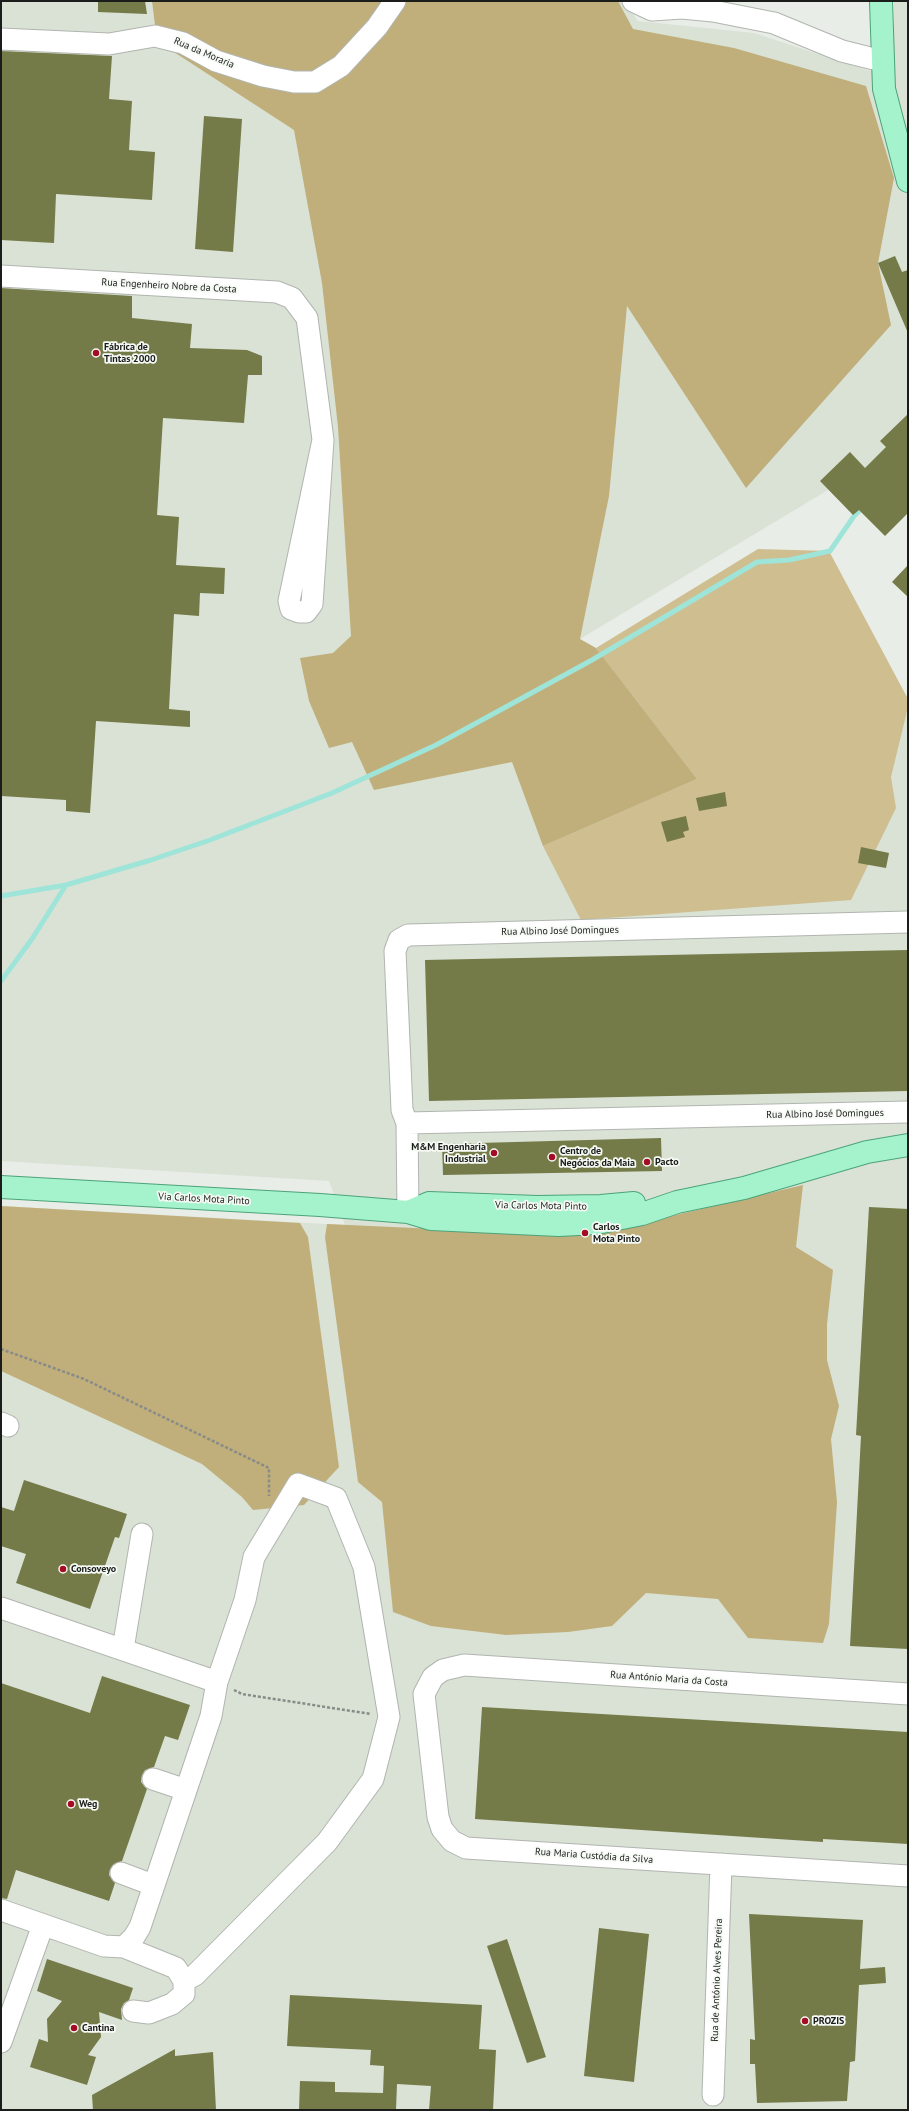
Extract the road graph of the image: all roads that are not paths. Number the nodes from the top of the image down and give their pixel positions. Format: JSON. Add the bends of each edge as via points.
{"nodes":[{"id":1,"x":395,"y":1,"type":"edge"},
{"id":2,"x":633,"y":1,"type":"edge"},
{"id":3,"x":880,"y":1,"type":"edge"},
{"id":4,"x":682,"y":5,"type":"edge"},
{"id":5,"x":1,"y":39,"type":"edge"},
{"id":6,"x":882,"y":61,"type":"junction"},
{"id":7,"x":908,"y":181,"type":"edge"},
{"id":8,"x":1,"y":276,"type":"edge"},
{"id":9,"x":323,"y":440,"type":"junction"},
{"id":10,"x":908,"y":922,"type":"edge"},
{"id":11,"x":908,"y":1112,"type":"edge"},
{"id":12,"x":407,"y":1123,"type":"junction"},
{"id":13,"x":908,"y":1146,"type":"edge"},
{"id":14,"x":1,"y":1187,"type":"edge"},
{"id":15,"x":408,"y":1212,"type":"junction"},
{"id":16,"x":142,"y":1534,"type":"dead end"},
{"id":17,"x":1,"y":1608,"type":"edge"},
{"id":18,"x":123,"y":1649,"type":"junction"},
{"id":19,"x":433,"y":1677,"type":"joint"},
{"id":20,"x":217,"y":1682,"type":"junction"},
{"id":21,"x":908,"y":1694,"type":"edge"},
{"id":22,"x":153,"y":1779,"type":"dead end"},
{"id":23,"x":186,"y":1790,"type":"junction"},
{"id":24,"x":721,"y":1864,"type":"junction"},
{"id":25,"x":122,"y":1874,"type":"dead end"},
{"id":26,"x":908,"y":1876,"type":"edge"},
{"id":27,"x":153,"y":1885,"type":"junction"},
{"id":28,"x":1,"y":1910,"type":"edge"},
{"id":29,"x":43,"y":1925,"type":"junction"},
{"id":30,"x":124,"y":1947,"type":"junction"},
{"id":31,"x":184,"y":1981,"type":"junction"},
{"id":32,"x":133,"y":2011,"type":"dead end"},
{"id":33,"x":1,"y":2042,"type":"edge"},
{"id":34,"x":713,"y":2095,"type":"dead end"}],
"edges":[{"from":1,"to":5,"type":"street","name":"Rua da Moraria","via":[[377,26],[341,66],[315,82],[294,82],[264,76],[216,60],[183,43],[155,36],[109,44]]},
{"from":2,"to":4,"type":"street","via":[[652,10]]},
{"from":3,"to":6,"type":"main road"},
{"from":4,"to":6,"type":"street","via":[[774,23],[842,51]]},
{"from":6,"to":7,"type":"main road","via":[[884,89]]},
{"from":8,"to":9,"type":"street","name":"Rua Engenheiro Nobre da Costa","via":[[277,292],[292,298],[307,318]]},
{"from":9,"to":9,"type":"street","via":[[289,601],[291,610],[299,612],[306,612],[312,604]]},
{"from":10,"to":12,"type":"street","name":"Rua Albino José Domingues","via":[[408,935],[399,940],[395,951],[402,1110]]},
{"from":11,"to":12,"type":"street","name":"Rua Albino José Domingues"},
{"from":12,"to":15,"type":"street","name":"Rua Albino José Domingues"},
{"from":13,"to":15,"type":"main road","name":"Via Carlos Mota Pinto","via":[[867,1152],[744,1188],[677,1202],[537,1207],[429,1203]]},
{"from":14,"to":15,"type":"main road","name":"Via Carlos Mota Pinto"},
{"from":16,"to":18,"type":"street"},
{"from":17,"to":18,"type":"street"},
{"from":18,"to":20,"type":"street"},
{"from":19,"to":21,"type":"street","name":"Rua António Maria da Costa","via":[[443,1670],[464,1665]]},
{"from":19,"to":24,"type":"street","name":"Rua Maria Custódia da Silva","via":[[424,1694],[438,1817],[442,1829],[452,1841],[466,1848]]},
{"from":20,"to":23,"type":"street","via":[[211,1716]]},
{"from":20,"to":31,"type":"street","via":[[245,1600],[254,1558],[298,1484],[336,1498],[361,1560],[377,1638],[389,1717],[373,1779],[327,1842],[196,1976]]},
{"from":22,"to":23,"type":"street"},
{"from":23,"to":27,"type":"street"},
{"from":24,"to":26,"type":"street","name":"Rua Maria Custódia da Silva"},
{"from":24,"to":34,"type":"street","name":"Rua de António Alves Pereira"},
{"from":25,"to":27,"type":"street"},
{"from":27,"to":30,"type":"street","via":[[140,1927]]},
{"from":28,"to":29,"type":"street"},
{"from":29,"to":30,"type":"street","via":[[104,1946]]},
{"from":29,"to":33,"type":"street"},
{"from":30,"to":31,"type":"street","via":[[176,1968]]},
{"from":31,"to":32,"type":"street","via":[[184,1994],[172,2004],[149,2012]]}]}
